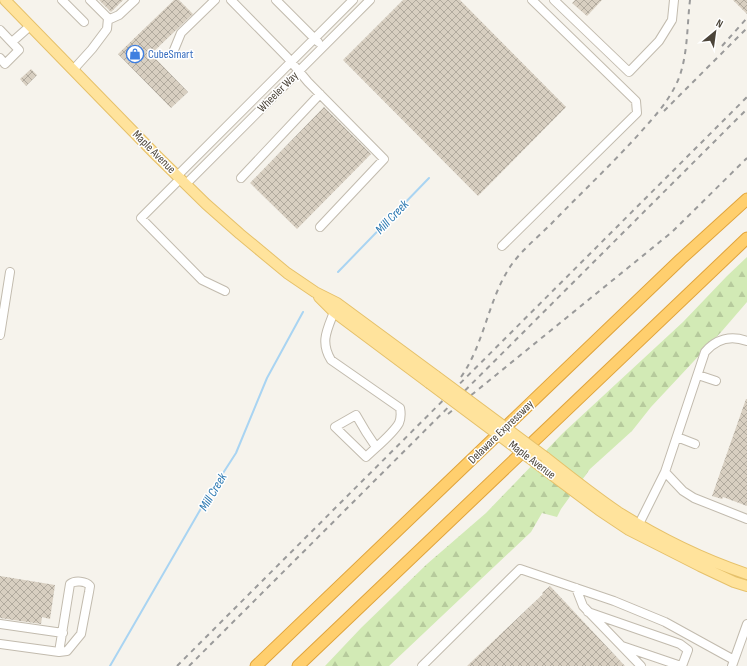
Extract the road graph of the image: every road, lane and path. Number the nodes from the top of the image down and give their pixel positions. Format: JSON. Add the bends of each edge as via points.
{"nodes":[{"id":1,"x":5,"y":0,"type":"edge"},
{"id":2,"x":62,"y":0,"type":"edge"},
{"id":3,"x":90,"y":0,"type":"edge"},
{"id":4,"x":135,"y":0,"type":"edge"},
{"id":5,"x":215,"y":0,"type":"edge"},
{"id":6,"x":231,"y":0,"type":"edge"},
{"id":7,"x":276,"y":0,"type":"edge"},
{"id":8,"x":353,"y":0,"type":"edge"},
{"id":9,"x":370,"y":0,"type":"edge"},
{"id":10,"x":532,"y":0,"type":"edge"},
{"id":11,"x":554,"y":0,"type":"edge"},
{"id":12,"x":674,"y":0,"type":"edge"},
{"id":13,"x":0,"y":5,"type":"edge"},
{"id":14,"x":108,"y":20,"type":"junction"},
{"id":15,"x":84,"y":22,"type":"dead end"},
{"id":16,"x":30,"y":26,"type":"junction"},
{"id":17,"x":0,"y":30,"type":"edge"},
{"id":18,"x":315,"y":39,"type":"junction"},
{"id":19,"x":12,"y":42,"type":"junction"},
{"id":20,"x":323,"y":47,"type":"junction"},
{"id":21,"x":174,"y":50,"type":"dead end"},
{"id":22,"x":0,"y":58,"type":"edge"},
{"id":23,"x":291,"y":62,"type":"junction"},
{"id":24,"x":73,"y":70,"type":"junction"},
{"id":25,"x":298,"y":71,"type":"junction"},
{"id":26,"x":320,"y":94,"type":"junction"},
{"id":27,"x":241,"y":178,"type":"dead end"},
{"id":28,"x":181,"y":180,"type":"junction"},
{"id":29,"x":747,"y":199,"type":"edge"},
{"id":30,"x":320,"y":227,"type":"dead end"},
{"id":31,"x":747,"y":238,"type":"edge"},
{"id":32,"x":502,"y":246,"type":"dead end"},
{"id":33,"x":10,"y":272,"type":"dead end"},
{"id":34,"x":225,"y":291,"type":"dead end"},
{"id":35,"x":315,"y":292,"type":"junction"},
{"id":36,"x":334,"y":312,"type":"junction"},
{"id":37,"x":0,"y":335,"type":"edge"},
{"id":38,"x":747,"y":341,"type":"edge"},
{"id":39,"x":698,"y":375,"type":"junction"},
{"id":40,"x":433,"y":380,"type":"junction"},
{"id":41,"x":716,"y":382,"type":"dead end"},
{"id":42,"x":677,"y":437,"type":"junction"},
{"id":43,"x":695,"y":444,"type":"dead end"},
{"id":44,"x":376,"y":447,"type":"junction"},
{"id":45,"x":665,"y":472,"type":"junction"},
{"id":46,"x":747,"y":519,"type":"edge"},
{"id":47,"x":639,"y":524,"type":"junction"},
{"id":48,"x":747,"y":574,"type":"edge"},
{"id":49,"x":747,"y":586,"type":"edge"},
{"id":50,"x":576,"y":588,"type":"junction"},
{"id":51,"x":588,"y":612,"type":"junction"},
{"id":52,"x":0,"y":624,"type":"edge"},
{"id":53,"x":747,"y":624,"type":"edge"},
{"id":54,"x":63,"y":633,"type":"junction"},
{"id":55,"x":0,"y":644,"type":"edge"},
{"id":56,"x":620,"y":645,"type":"junction"},
{"id":57,"x":59,"y":652,"type":"junction"},
{"id":58,"x":733,"y":663,"type":"edge"},
{"id":59,"x":256,"y":666,"type":"edge"},
{"id":60,"x":298,"y":666,"type":"edge"},
{"id":61,"x":422,"y":666,"type":"edge"},
{"id":62,"x":641,"y":666,"type":"edge"},
{"id":63,"x":681,"y":666,"type":"edge"}],
"edges":[{"from":1,"to":13,"type":"street"},
{"from":1,"to":16,"type":"main road","name":"Maple Avenue"},
{"from":2,"to":15,"type":"street"},
{"from":3,"to":14,"type":"street"},
{"from":4,"to":14,"type":"street","via":[[119,15]]},
{"from":5,"to":21,"type":"street","via":[[182,33]]},
{"from":6,"to":23,"type":"street"},
{"from":7,"to":18,"type":"street"},
{"from":8,"to":18,"type":"street","name":"Wheeler Way"},
{"from":9,"to":20,"type":"street","name":"Wheeler Way"},
{"from":10,"to":32,"type":"street","via":[[636,101],[637,113]]},
{"from":11,"to":12,"type":"street","via":[[629,72],[659,41],[672,20]]},
{"from":14,"to":24,"type":"street","via":[[107,29]]},
{"from":16,"to":19,"type":"street"},
{"from":16,"to":24,"type":"main road","name":"Maple Avenue"},
{"from":17,"to":19,"type":"street"},
{"from":18,"to":20,"type":"street"},
{"from":18,"to":23,"type":"street","name":"Wheeler Way"},
{"from":19,"to":22,"type":"street","via":[[19,50],[5,64]]},
{"from":20,"to":25,"type":"street","name":"Wheeler Way"},
{"from":23,"to":25,"type":"street"},
{"from":23,"to":28,"type":"street","name":"Wheeler Way"},
{"from":24,"to":28,"type":"main road","name":"Maple Avenue"},
{"from":25,"to":26,"type":"street"},
{"from":25,"to":28,"type":"street","name":"Wheeler Way"},
{"from":26,"to":27,"type":"street"},
{"from":26,"to":30,"type":"street","via":[[384,159]]},
{"from":28,"to":34,"type":"street","via":[[141,218],[202,280]]},
{"from":28,"to":35,"type":"main road","name":"Maple Avenue","via":[[240,234],[287,273]]},
{"from":29,"to":59,"type":"highway","name":"Delaware Expressway"},
{"from":31,"to":60,"type":"highway"},
{"from":33,"to":37,"type":"street"},
{"from":35,"to":36,"type":"main road","name":"Maple Avenue"},
{"from":35,"to":40,"type":"main road","name":"Maple Avenue","via":[[338,303]]},
{"from":36,"to":40,"type":"main road","name":"Maple Avenue"},
{"from":36,"to":44,"type":"street","via":[[325,340],[326,352],[331,360],[400,408],[398,424]]},
{"from":38,"to":39,"type":"street","via":[[730,338],[720,340],[711,346],[705,352]]},
{"from":39,"to":41,"type":"street"},
{"from":39,"to":42,"type":"street"},
{"from":40,"to":47,"type":"main road","name":"Maple Avenue","bridge":true},
{"from":40,"to":49,"type":"main road","name":"Maple Avenue","bridge":true,"via":[[536,464],[629,530],[700,566]]},
{"from":42,"to":43,"type":"street"},
{"from":42,"to":45,"type":"street"},
{"from":44,"to":44,"type":"street","via":[[366,457],[335,427],[356,415]]},
{"from":45,"to":46,"type":"street","via":[[683,491],[694,498]]},
{"from":45,"to":47,"type":"street"},
{"from":47,"to":48,"type":"main road","name":"Maple Avenue","via":[[709,560]]},
{"from":50,"to":51,"type":"street"},
{"from":50,"to":58,"type":"street","via":[[665,622]]},
{"from":50,"to":61,"type":"street","via":[[520,569]]},
{"from":51,"to":56,"type":"street"},
{"from":51,"to":63,"type":"street","via":[[680,644],[688,650]]},
{"from":52,"to":54,"type":"street"},
{"from":53,"to":58,"type":"street"},
{"from":54,"to":57,"type":"street"},
{"from":54,"to":57,"type":"street","via":[[70,584],[88,584],[89,592],[81,634],[67,651]]},
{"from":55,"to":57,"type":"street"},
{"from":56,"to":62,"type":"street"},
{"from":56,"to":63,"type":"street"}]}
